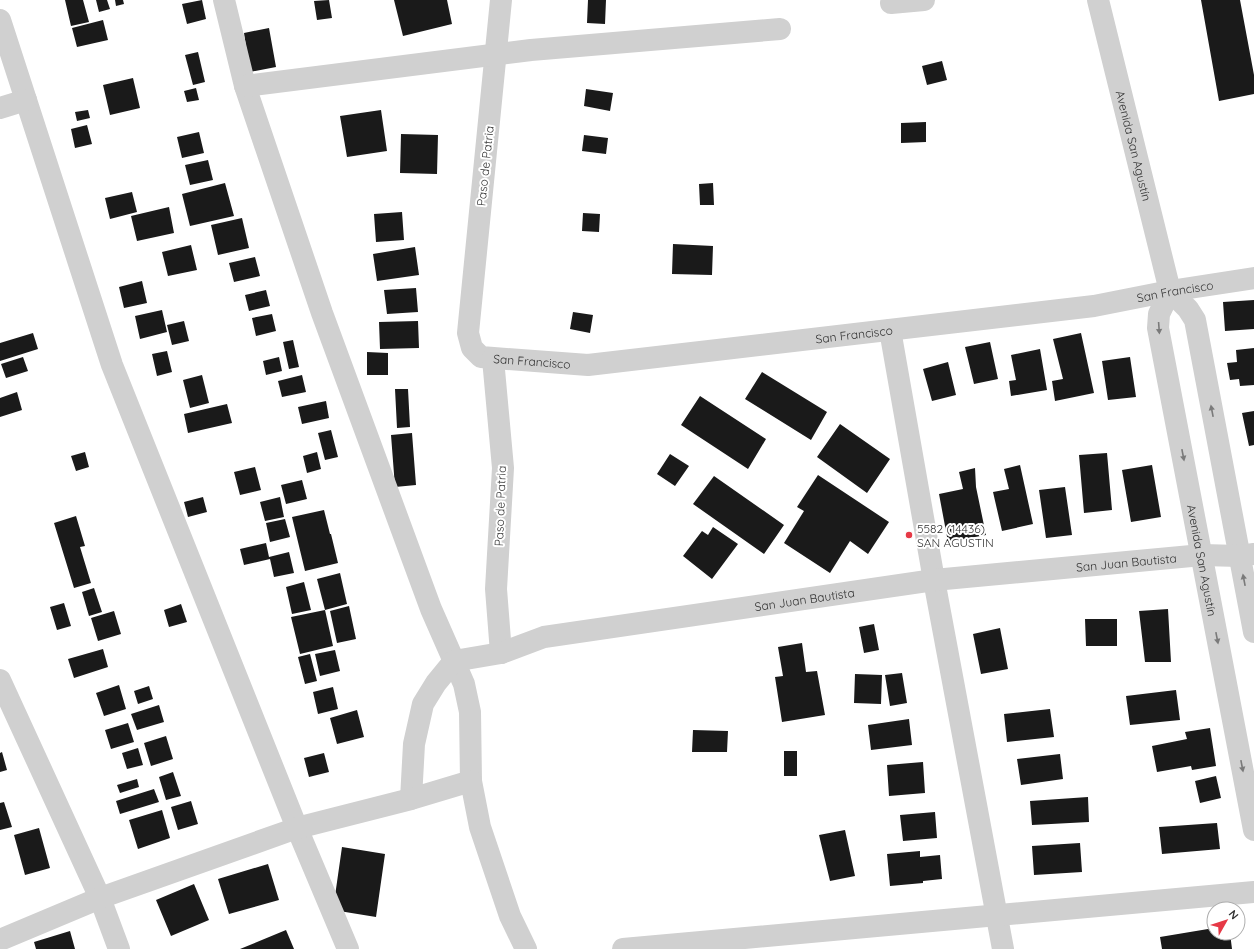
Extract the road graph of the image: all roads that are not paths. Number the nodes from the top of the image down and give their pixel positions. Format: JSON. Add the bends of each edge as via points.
{"nodes":[{"id":1,"x":224,"y":0,"type":"edge"},
{"id":2,"x":502,"y":0,"type":"edge"},
{"id":3,"x":924,"y":0,"type":"edge"},
{"id":4,"x":1098,"y":0,"type":"edge"},
{"id":5,"x":891,"y":3,"type":"dead end"},
{"id":6,"x":0,"y":20,"type":"edge"},
{"id":7,"x":780,"y":29,"type":"dead end"},
{"id":8,"x":496,"y":55,"type":"junction"},
{"id":9,"x":245,"y":86,"type":"junction"},
{"id":10,"x":26,"y":100,"type":"junction"},
{"id":11,"x":0,"y":108,"type":"edge"},
{"id":12,"x":1254,"y":278,"type":"edge"},
{"id":13,"x":1170,"y":291,"type":"junction"},
{"id":14,"x":890,"y":330,"type":"junction"},
{"id":15,"x":468,"y":333,"type":"joint"},
{"id":16,"x":493,"y":359,"type":"junction"},
{"id":17,"x":1202,"y":555,"type":"junction"},
{"id":18,"x":1247,"y":555,"type":"edge"},
{"id":19,"x":934,"y":580,"type":"junction"},
{"id":20,"x":1254,"y":632,"type":"edge"},
{"id":21,"x":501,"y":653,"type":"junction"},
{"id":22,"x":454,"y":661,"type":"junction"},
{"id":23,"x":0,"y":680,"type":"edge"},
{"id":24,"x":471,"y":781,"type":"junction"},
{"id":25,"x":411,"y":799,"type":"junction"},
{"id":26,"x":297,"y":828,"type":"junction"},
{"id":27,"x":1254,"y":830,"type":"edge"},
{"id":28,"x":1254,"y":892,"type":"edge"},
{"id":29,"x":100,"y":898,"type":"junction"},
{"id":30,"x":997,"y":916,"type":"junction"},
{"id":31,"x":0,"y":940,"type":"edge"},
{"id":32,"x":119,"y":949,"type":"edge"},
{"id":33,"x":348,"y":949,"type":"edge"},
{"id":34,"x":526,"y":949,"type":"edge"},
{"id":35,"x":623,"y":949,"type":"edge"},
{"id":36,"x":1003,"y":949,"type":"edge"}],
"edges":[{"from":1,"to":9,"type":"street"},
{"from":2,"to":8,"type":"street","name":"Paso de Patria"},
{"from":3,"to":5,"type":"street"},
{"from":4,"to":13,"type":"street","name":"Avenida San Agustín"},
{"from":6,"to":10,"type":"street"},
{"from":7,"to":8,"type":"street"},
{"from":8,"to":9,"type":"street"},
{"from":8,"to":15,"type":"street","name":"Paso de Patria"},
{"from":9,"to":22,"type":"street","via":[[322,313],[431,610]]},
{"from":10,"to":11,"type":"street"},
{"from":10,"to":26,"type":"street","via":[[112,365]]},
{"from":12,"to":13,"type":"street","name":"San Francisco"},
{"from":13,"to":14,"type":"street","name":"San Francisco","via":[[1094,306]]},
{"from":13,"to":17,"type":"street","name":"Avenida San Agustín","one_way":true,"via":[[1159,314],[1158,328]]},
{"from":18,"to":13,"type":"street","one_way":true,"via":[[1195,320]]},
{"from":14,"to":16,"type":"street","name":"San Francisco","via":[[588,366]]},
{"from":14,"to":19,"type":"street"},
{"from":15,"to":16,"type":"street","name":"San Francisco","via":[[472,348],[481,357]]},
{"from":16,"to":21,"type":"street","name":"Paso de Patria","via":[[503,468],[496,589]]},
{"from":17,"to":18,"type":"street","name":"San Juan Bautista"},
{"from":17,"to":19,"type":"street","name":"San Juan Bautista"},
{"from":17,"to":27,"type":"street","name":"Avenida San Agustín","one_way":true},
{"from":20,"to":18,"type":"street","one_way":true},
{"from":19,"to":21,"type":"street","name":"San Juan Bautista","via":[[544,637]]},
{"from":19,"to":30,"type":"street"},
{"from":21,"to":22,"type":"street","name":"San Juan Bautista"},
{"from":22,"to":24,"type":"street","via":[[464,684],[470,712]]},
{"from":22,"to":25,"type":"street","via":[[423,704],[414,744]]},
{"from":23,"to":29,"type":"street"},
{"from":24,"to":25,"type":"street"},
{"from":24,"to":34,"type":"street","via":[[480,827],[510,916]]},
{"from":25,"to":26,"type":"street"},
{"from":26,"to":29,"type":"street"},
{"from":26,"to":33,"type":"street"},
{"from":28,"to":30,"type":"street"},
{"from":29,"to":31,"type":"street"},
{"from":29,"to":32,"type":"street"},
{"from":30,"to":35,"type":"street"},
{"from":30,"to":36,"type":"street"}]}
